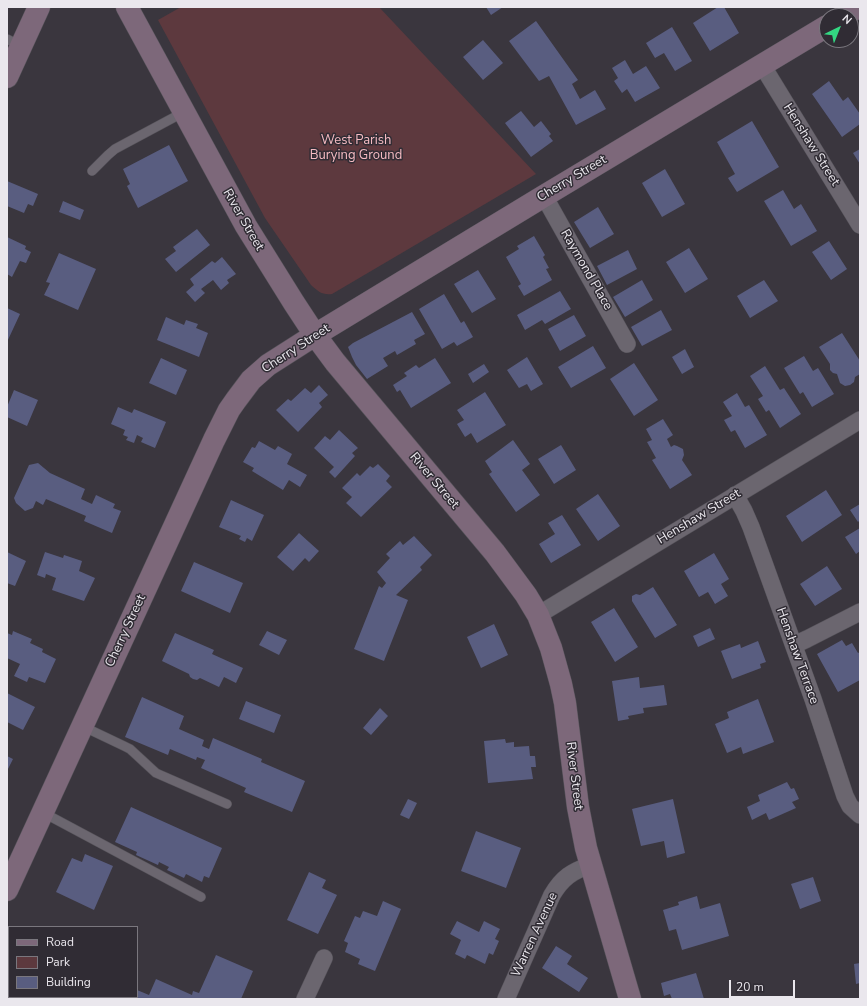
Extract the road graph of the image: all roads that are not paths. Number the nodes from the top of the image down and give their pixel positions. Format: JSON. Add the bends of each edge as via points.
{"nodes":[{"id":1,"x":39,"y":7,"type":"edge"},
{"id":2,"x":127,"y":7,"type":"edge"},
{"id":3,"x":819,"y":31,"type":"edge"},
{"id":4,"x":14,"y":43,"type":"edge"},
{"id":5,"x":762,"y":65,"type":"junction"},
{"id":6,"x":7,"y":77,"type":"edge"},
{"id":7,"x":184,"y":112,"type":"junction"},
{"id":8,"x":92,"y":171,"type":"dead end"},
{"id":9,"x":544,"y":196,"type":"junction"},
{"id":10,"x":860,"y":225,"type":"edge"},
{"id":11,"x":315,"y":335,"type":"junction"},
{"id":12,"x":627,"y":344,"type":"dead end"},
{"id":13,"x":860,"y":420,"type":"edge"},
{"id":14,"x":735,"y":495,"type":"junction"},
{"id":15,"x":860,"y":612,"type":"edge"},
{"id":16,"x":538,"y":615,"type":"junction"},
{"id":17,"x":794,"y":645,"type":"junction"},
{"id":18,"x":82,"y":726,"type":"junction"},
{"id":19,"x":227,"y":804,"type":"dead end"},
{"id":20,"x":42,"y":812,"type":"junction"},
{"id":21,"x":860,"y":815,"type":"edge"},
{"id":22,"x":591,"y":865,"type":"junction"},
{"id":23,"x":7,"y":890,"type":"edge"},
{"id":24,"x":201,"y":898,"type":"dead end"},
{"id":25,"x":324,"y":958,"type":"dead end"},
{"id":26,"x":305,"y":999,"type":"edge"},
{"id":27,"x":506,"y":999,"type":"edge"},
{"id":28,"x":630,"y":999,"type":"edge"}],
"edges":[{"from":1,"to":4,"type":"street"},
{"from":2,"to":7,"type":"street","name":"River Street"},
{"from":3,"to":5,"type":"street","name":"Cherry Street"},
{"from":4,"to":6,"type":"street"},
{"from":5,"to":9,"type":"street","name":"Cherry Street"},
{"from":5,"to":10,"type":"street","name":"Henshaw Street"},
{"from":7,"to":8,"type":"lane","via":[[115,149]]},
{"from":7,"to":11,"type":"street","name":"River Street","via":[[246,226]]},
{"from":9,"to":11,"type":"street","name":"Cherry Street"},
{"from":9,"to":12,"type":"street","name":"Raymond Place"},
{"from":11,"to":16,"type":"street","name":"River Street","via":[[334,362],[495,553]]},
{"from":11,"to":18,"type":"street","name":"Cherry Street","via":[[268,365],[251,380],[229,410]]},
{"from":13,"to":14,"type":"street","name":"Henshaw Street"},
{"from":14,"to":16,"type":"street","name":"Henshaw Street"},
{"from":14,"to":17,"type":"street","name":"Henshaw Terrace","via":[[751,527]]},
{"from":15,"to":17,"type":"street"},
{"from":16,"to":22,"type":"street","name":"River Street","via":[[552,648],[561,684],[579,814]]},
{"from":17,"to":21,"type":"street","name":"Henshaw Terrace","via":[[845,796],[850,806]]},
{"from":18,"to":19,"type":"lane","via":[[130,749],[156,772]]},
{"from":18,"to":20,"type":"street","name":"Cherry Street"},
{"from":20,"to":23,"type":"street","name":"Cherry Street"},
{"from":20,"to":24,"type":"lane"},
{"from":22,"to":27,"type":"street","name":"Warren Avenue","via":[[572,872],[552,895]]},
{"from":22,"to":28,"type":"street","name":"River Street"},
{"from":25,"to":26,"type":"street"}]}
